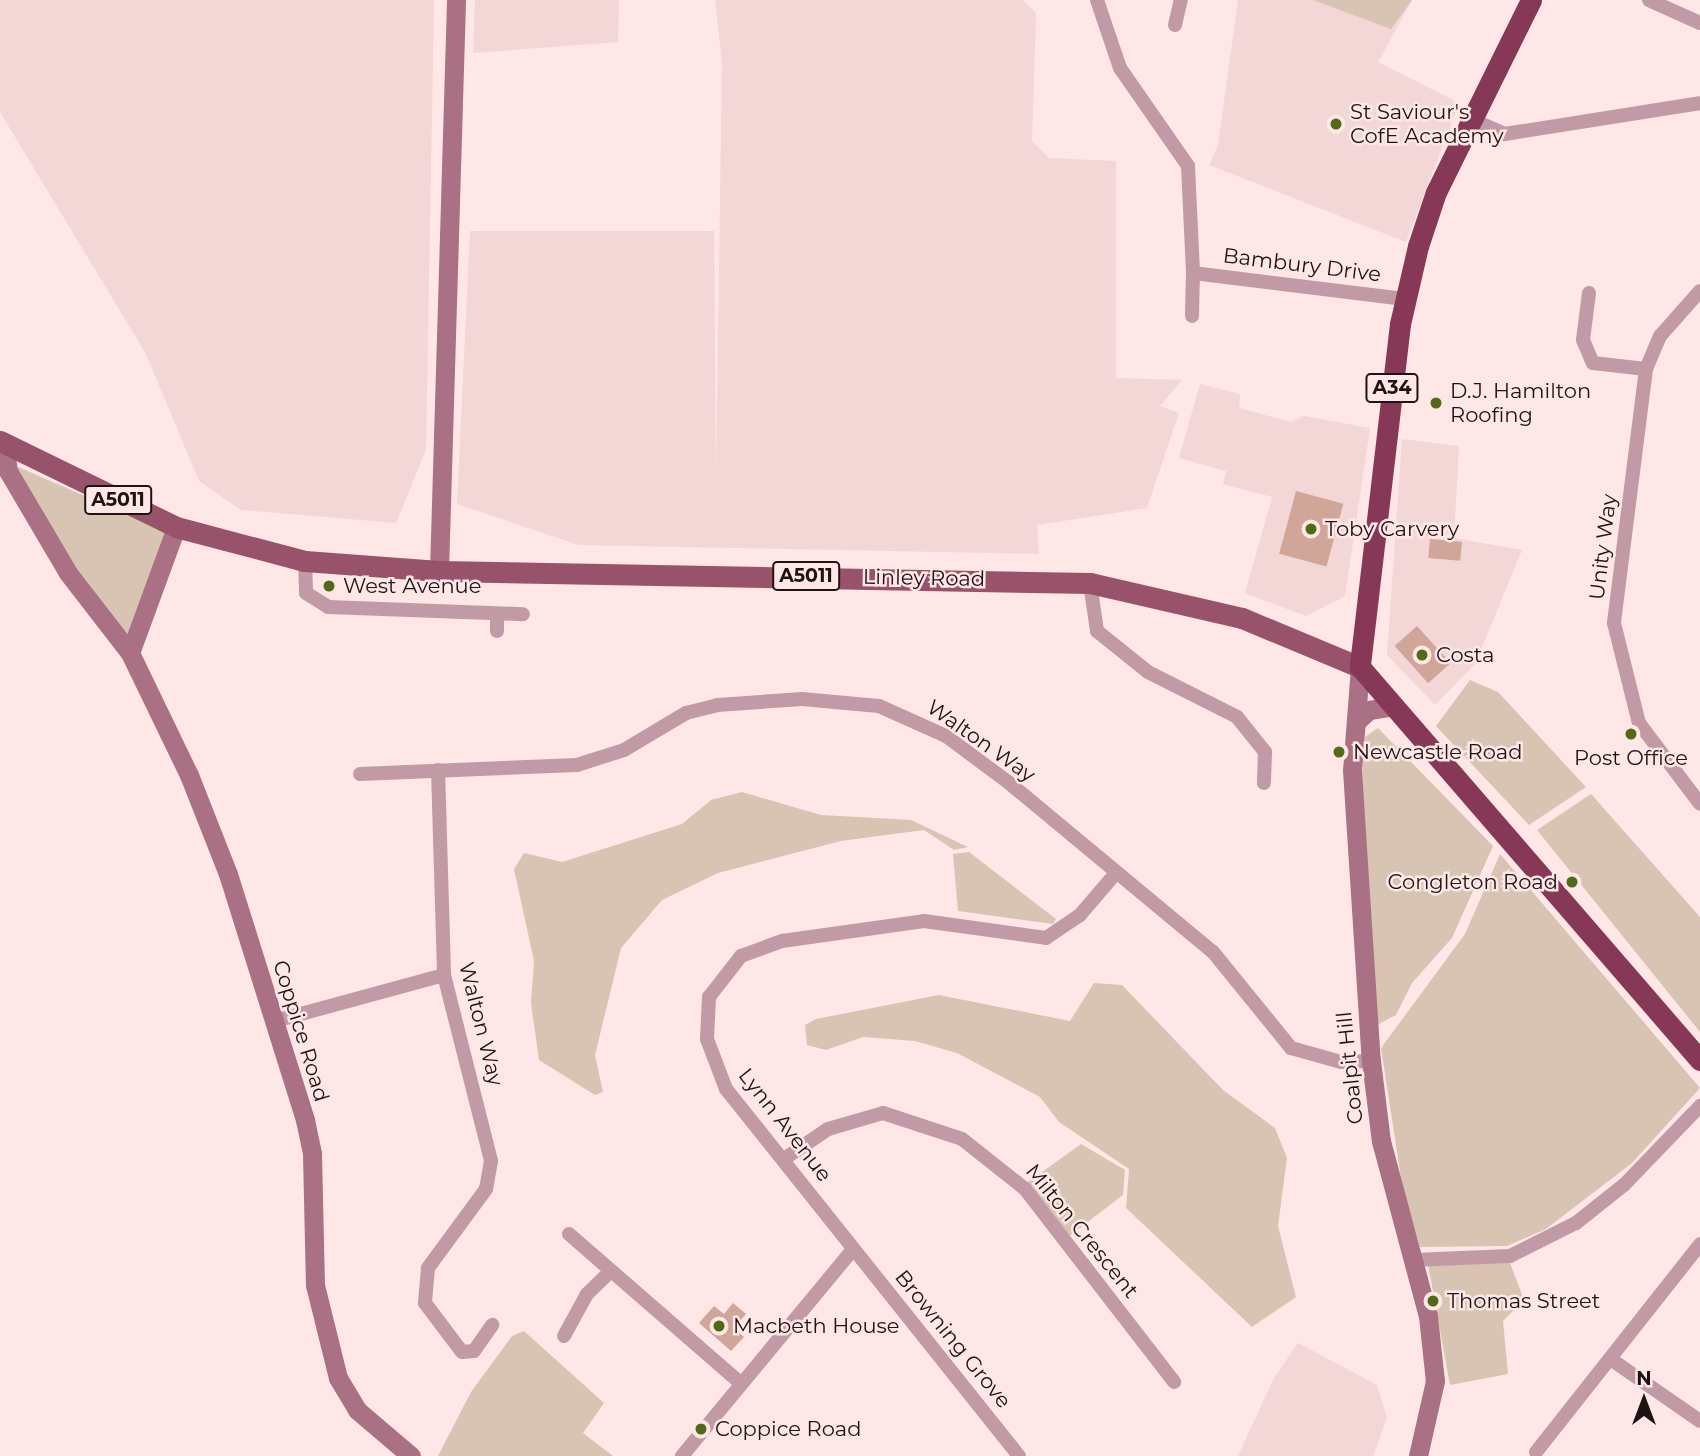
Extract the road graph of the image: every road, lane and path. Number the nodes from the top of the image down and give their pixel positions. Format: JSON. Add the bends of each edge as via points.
{"nodes":[{"id":1,"x":456,"y":0,"type":"edge"},
{"id":2,"x":1097,"y":0,"type":"edge"},
{"id":3,"x":1181,"y":0,"type":"edge"},
{"id":4,"x":1531,"y":0,"type":"edge"},
{"id":5,"x":1649,"y":0,"type":"edge"},
{"id":6,"x":1700,"y":23,"type":"edge"},
{"id":7,"x":1175,"y":25,"type":"dead end"},
{"id":8,"x":1700,"y":103,"type":"edge"},
{"id":9,"x":1473,"y":120,"type":"junction"},
{"id":10,"x":1193,"y":273,"type":"junction"},
{"id":11,"x":1700,"y":291,"type":"edge"},
{"id":12,"x":1589,"y":292,"type":"dead end"},
{"id":13,"x":1406,"y":299,"type":"junction"},
{"id":14,"x":1192,"y":316,"type":"dead end"},
{"id":15,"x":1646,"y":369,"type":"junction"},
{"id":16,"x":2,"y":442,"type":"edge"},
{"id":17,"x":176,"y":527,"type":"junction"},
{"id":18,"x":305,"y":561,"type":"junction"},
{"id":19,"x":439,"y":571,"type":"junction"},
{"id":20,"x":1090,"y":583,"type":"junction"},
{"id":21,"x":497,"y":614,"type":"junction"},
{"id":22,"x":523,"y":614,"type":"dead end"},
{"id":23,"x":497,"y":631,"type":"dead end"},
{"id":24,"x":130,"y":653,"type":"junction"},
{"id":25,"x":1360,"y":667,"type":"junction"},
{"id":26,"x":1393,"y":706,"type":"junction"},
{"id":27,"x":1356,"y":722,"type":"junction"},
{"id":28,"x":438,"y":769,"type":"junction"},
{"id":29,"x":360,"y":774,"type":"dead end"},
{"id":30,"x":1264,"y":783,"type":"dead end"},
{"id":31,"x":1700,"y":804,"type":"edge"},
{"id":32,"x":1115,"y":874,"type":"junction"},
{"id":33,"x":444,"y":975,"type":"junction"},
{"id":34,"x":275,"y":1021,"type":"junction"},
{"id":35,"x":1700,"y":1060,"type":"edge"},
{"id":36,"x":1371,"y":1061,"type":"junction"},
{"id":37,"x":1700,"y":1106,"type":"edge"},
{"id":38,"x":783,"y":1158,"type":"junction"},
{"id":39,"x":569,"y":1234,"type":"dead end"},
{"id":40,"x":1700,"y":1244,"type":"edge"},
{"id":41,"x":853,"y":1249,"type":"junction"},
{"id":42,"x":1413,"y":1260,"type":"junction"},
{"id":43,"x":610,"y":1272,"type":"junction"},
{"id":44,"x":492,"y":1325,"type":"dead end"},
{"id":45,"x":564,"y":1336,"type":"dead end"},
{"id":46,"x":1612,"y":1360,"type":"junction"},
{"id":47,"x":738,"y":1381,"type":"junction"},
{"id":48,"x":1174,"y":1382,"type":"dead end"},
{"id":49,"x":1700,"y":1421,"type":"edge"},
{"id":50,"x":1536,"y":1452,"type":"dead end"},
{"id":51,"x":411,"y":1456,"type":"edge"},
{"id":52,"x":682,"y":1456,"type":"edge"},
{"id":53,"x":1019,"y":1456,"type":"edge"},
{"id":54,"x":1418,"y":1456,"type":"edge"}],
"edges":[{"from":1,"to":19,"type":"street"},
{"from":2,"to":10,"type":"street","name":"Bambury Drive","via":[[1120,68],[1188,166]]},
{"from":3,"to":7,"type":"street"},
{"from":4,"to":9,"type":"highway","number":"A34"},
{"from":5,"to":6,"type":"street"},
{"from":8,"to":9,"type":"street","via":[[1505,134]]},
{"from":9,"to":13,"type":"highway","number":"A34","via":[[1436,192]]},
{"from":10,"to":13,"type":"street","name":"Bambury Drive"},
{"from":10,"to":14,"type":"street","name":"Bambury Drive"},
{"from":11,"to":15,"type":"street","name":"Unity Way","via":[[1660,336]]},
{"from":12,"to":15,"type":"street","via":[[1583,340],[1593,363]]},
{"from":13,"to":25,"type":"highway","number":"A34"},
{"from":15,"to":31,"type":"street","name":"Unity Way","via":[[1615,623],[1639,723]]},
{"from":16,"to":17,"type":"main road","name":"Linley Road","number":"A5011"},
{"from":16,"to":24,"type":"street","name":"Coppice Road","via":[[8,471],[68,573]]},
{"from":17,"to":18,"type":"main road","name":"Linley Road","number":"A5011","via":[[240,549]]},
{"from":17,"to":24,"type":"street"},
{"from":18,"to":19,"type":"main road","name":"Linley Road","number":"A5011"},
{"from":18,"to":21,"type":"street","via":[[306,593],[328,607]]},
{"from":19,"to":20,"type":"main road","name":"Linley Road","number":"A5011"},
{"from":20,"to":25,"type":"main road","name":"Linley Road","number":"A5011","via":[[1230,614]]},
{"from":20,"to":30,"type":"street","via":[[1097,631],[1148,672],[1237,717],[1265,752]]},
{"from":21,"to":22,"type":"street"},
{"from":21,"to":23,"type":"street"},
{"from":24,"to":34,"type":"street","name":"Coppice Road","via":[[223,862]]},
{"from":25,"to":26,"type":"highway"},
{"from":25,"to":27,"type":"street","name":"Coalpit Hill"},
{"from":26,"to":27,"type":"street","via":[[1369,710]]},
{"from":26,"to":35,"type":"highway"},
{"from":27,"to":36,"type":"street","name":"Coalpit Hill","via":[[1352,770]]},
{"from":28,"to":29,"type":"street","name":"Walton Way"},
{"from":28,"to":32,"type":"street","name":"Walton Way","via":[[577,765],[624,750],[686,713],[717,705],[847,701],[910,716],[946,736]]},
{"from":28,"to":33,"type":"street","name":"Walton Way"},
{"from":32,"to":36,"type":"street","name":"Walton Way","via":[[1213,952],[1291,1048],[1329,1061]]},
{"from":32,"to":38,"type":"street","name":"Lynn Avenue","via":[[1080,915],[1046,938],[924,921],[782,941],[741,956],[709,997],[707,1039],[726,1089]]},
{"from":33,"to":34,"type":"street"},
{"from":33,"to":44,"type":"street","name":"Walton Way","via":[[483,1120],[490,1179],[428,1268],[424,1291],[440,1328],[462,1352],[474,1351]]},
{"from":34,"to":51,"type":"street","name":"Coppice Road","via":[[312,1154],[315,1285],[323,1331],[357,1410]]},
{"from":36,"to":42,"type":"street","name":"Coalpit Hill","via":[[1381,1141]]},
{"from":37,"to":42,"type":"street","via":[[1624,1185],[1576,1223],[1510,1256]]},
{"from":38,"to":41,"type":"street","name":"Lynn Avenue"},
{"from":38,"to":48,"type":"street","name":"Milton Crescent","via":[[828,1129],[883,1113],[962,1139],[1031,1196]]},
{"from":39,"to":43,"type":"street"},
{"from":40,"to":46,"type":"street"},
{"from":41,"to":47,"type":"street"},
{"from":41,"to":53,"type":"street","name":"Browning Grove"},
{"from":42,"to":54,"type":"street","name":"Coalpit Hill","via":[[1428,1316],[1435,1381]]},
{"from":43,"to":45,"type":"street","via":[[587,1294]]},
{"from":43,"to":47,"type":"street"},
{"from":46,"to":49,"type":"street"},
{"from":46,"to":50,"type":"street"},
{"from":47,"to":52,"type":"street"}]}
